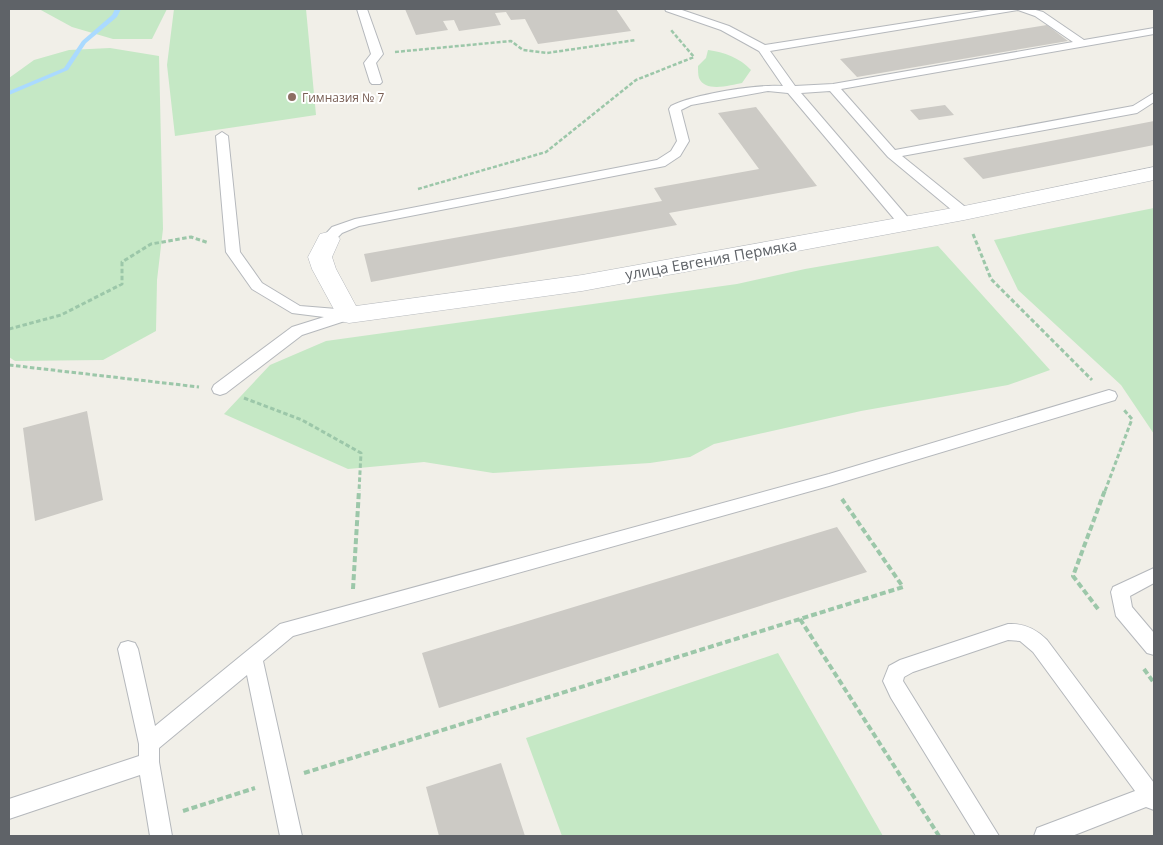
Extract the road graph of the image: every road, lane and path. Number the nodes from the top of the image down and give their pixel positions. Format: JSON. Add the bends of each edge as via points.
{"nodes":[{"id":1,"x":362,"y":9,"type":"edge"},
{"id":2,"x":1013,"y":9,"type":"edge"},
{"id":3,"x":1022,"y":9,"type":"edge"},
{"id":4,"x":679,"y":10,"type":"edge"},
{"id":5,"x":671,"y":30,"type":"dead end"},
{"id":6,"x":1153,"y":32,"type":"edge"},
{"id":7,"x":636,"y":40,"type":"dead end"},
{"id":8,"x":1080,"y":42,"type":"junction"},
{"id":9,"x":763,"y":49,"type":"junction"},
{"id":10,"x":377,"y":54,"type":"junction"},
{"id":11,"x":376,"y":82,"type":"dead end"},
{"id":12,"x":834,"y":87,"type":"junction"},
{"id":13,"x":792,"y":90,"type":"junction"},
{"id":14,"x":1154,"y":97,"type":"edge"},
{"id":15,"x":222,"y":136,"type":"dead end"},
{"id":16,"x":892,"y":154,"type":"junction"},
{"id":17,"x":1154,"y":174,"type":"edge"},
{"id":18,"x":964,"y":213,"type":"junction"},
{"id":19,"x":385,"y":218,"type":"junction"},
{"id":20,"x":906,"y":224,"type":"junction"},
{"id":21,"x":328,"y":239,"type":"joint"},
{"id":22,"x":233,"y":252,"type":"junction"},
{"id":23,"x":349,"y":315,"type":"junction"},
{"id":24,"x":9,"y":329,"type":"edge"},
{"id":25,"x":9,"y":365,"type":"edge"},
{"id":26,"x":220,"y":389,"type":"junction"},
{"id":27,"x":1109,"y":396,"type":"junction"},
{"id":28,"x":829,"y":480,"type":"junction"},
{"id":29,"x":1154,"y":575,"type":"edge"},
{"id":30,"x":352,"y":612,"type":"junction"},
{"id":31,"x":1102,"y":614,"type":"dead end"},
{"id":32,"x":800,"y":619,"type":"junction"},
{"id":33,"x":1154,"y":647,"type":"edge"},
{"id":34,"x":128,"y":649,"type":"dead end"},
{"id":35,"x":253,"y":658,"type":"junction"},
{"id":36,"x":1143,"y":668,"type":"dead end"},
{"id":37,"x":1154,"y":683,"type":"edge"},
{"id":38,"x":149,"y":753,"type":"junction"},
{"id":39,"x":279,"y":781,"type":"junction"},
{"id":40,"x":1152,"y":798,"type":"edge"},
{"id":41,"x":9,"y":809,"type":"edge"},
{"id":42,"x":161,"y":827,"type":"edge"},
{"id":43,"x":291,"y":836,"type":"edge"},
{"id":44,"x":938,"y":836,"type":"edge"},
{"id":45,"x":988,"y":836,"type":"edge"},
{"id":46,"x":1045,"y":836,"type":"edge"}],
"edges":[{"from":1,"to":10,"type":"lane"},
{"from":2,"to":9,"type":"lane"},
{"from":3,"to":8,"type":"lane","via":[[1039,14]]},
{"from":4,"to":9,"type":"lane","via":[[725,28]]},
{"from":5,"to":19,"type":"path","via":[[694,57],[636,80],[546,152],[402,193]]},
{"from":6,"to":8,"type":"lane"},
{"from":7,"to":10,"type":"path","via":[[547,53],[523,50],[511,41]]},
{"from":8,"to":12,"type":"lane"},
{"from":9,"to":13,"type":"lane"},
{"from":10,"to":11,"type":"lane","via":[[370,63]]},
{"from":12,"to":13,"type":"lane"},
{"from":12,"to":16,"type":"lane"},
{"from":13,"to":19,"type":"lane","via":[[768,88],[688,102],[675,109],[683,141],[676,153],[661,163]]},
{"from":13,"to":20,"type":"lane"},
{"from":14,"to":16,"type":"lane","via":[[1137,109]]},
{"from":15,"to":22,"type":"lane"},
{"from":16,"to":18,"type":"lane"},
{"from":17,"to":18,"type":"street","name":"улица Евгения Пермяка"},
{"from":18,"to":20,"type":"street","name":"улица Евгения Пермяка"},
{"from":18,"to":27,"type":"path","via":[[991,280]]},
{"from":19,"to":21,"type":"lane","via":[[337,230]]},
{"from":20,"to":23,"type":"street","name":"улица Евгения Пермяка","via":[[582,283]]},
{"from":21,"to":23,"type":"street","via":[[320,257]]},
{"from":22,"to":23,"type":"lane","via":[[257,286],[297,310]]},
{"from":22,"to":24,"type":"path","via":[[191,237],[151,244],[122,262],[122,284],[62,315]]},
{"from":23,"to":26,"type":"lane","via":[[297,331]]},
{"from":25,"to":26,"type":"path"},
{"from":26,"to":30,"type":"path","via":[[302,420],[361,453]]},
{"from":27,"to":28,"type":"lane"},
{"from":27,"to":31,"type":"path","via":[[1132,419],[1073,576]]},
{"from":28,"to":30,"type":"lane"},
{"from":28,"to":32,"type":"path","via":[[903,587]]},
{"from":29,"to":33,"type":"lane","via":[[1120,592],[1123,610]]},
{"from":30,"to":35,"type":"lane","via":[[287,630]]},
{"from":32,"to":39,"type":"path"},
{"from":32,"to":44,"type":"path"},
{"from":34,"to":38,"type":"lane"},
{"from":35,"to":38,"type":"lane"},
{"from":35,"to":39,"type":"lane"},
{"from":36,"to":37,"type":"path"},
{"from":38,"to":41,"type":"lane"},
{"from":38,"to":42,"type":"lane"},
{"from":39,"to":42,"type":"path"},
{"from":39,"to":43,"type":"lane"},
{"from":40,"to":45,"type":"lane","via":[[1040,646],[1021,631],[1008,632],[907,666],[896,672],[893,681]]},
{"from":40,"to":46,"type":"lane"}]}
